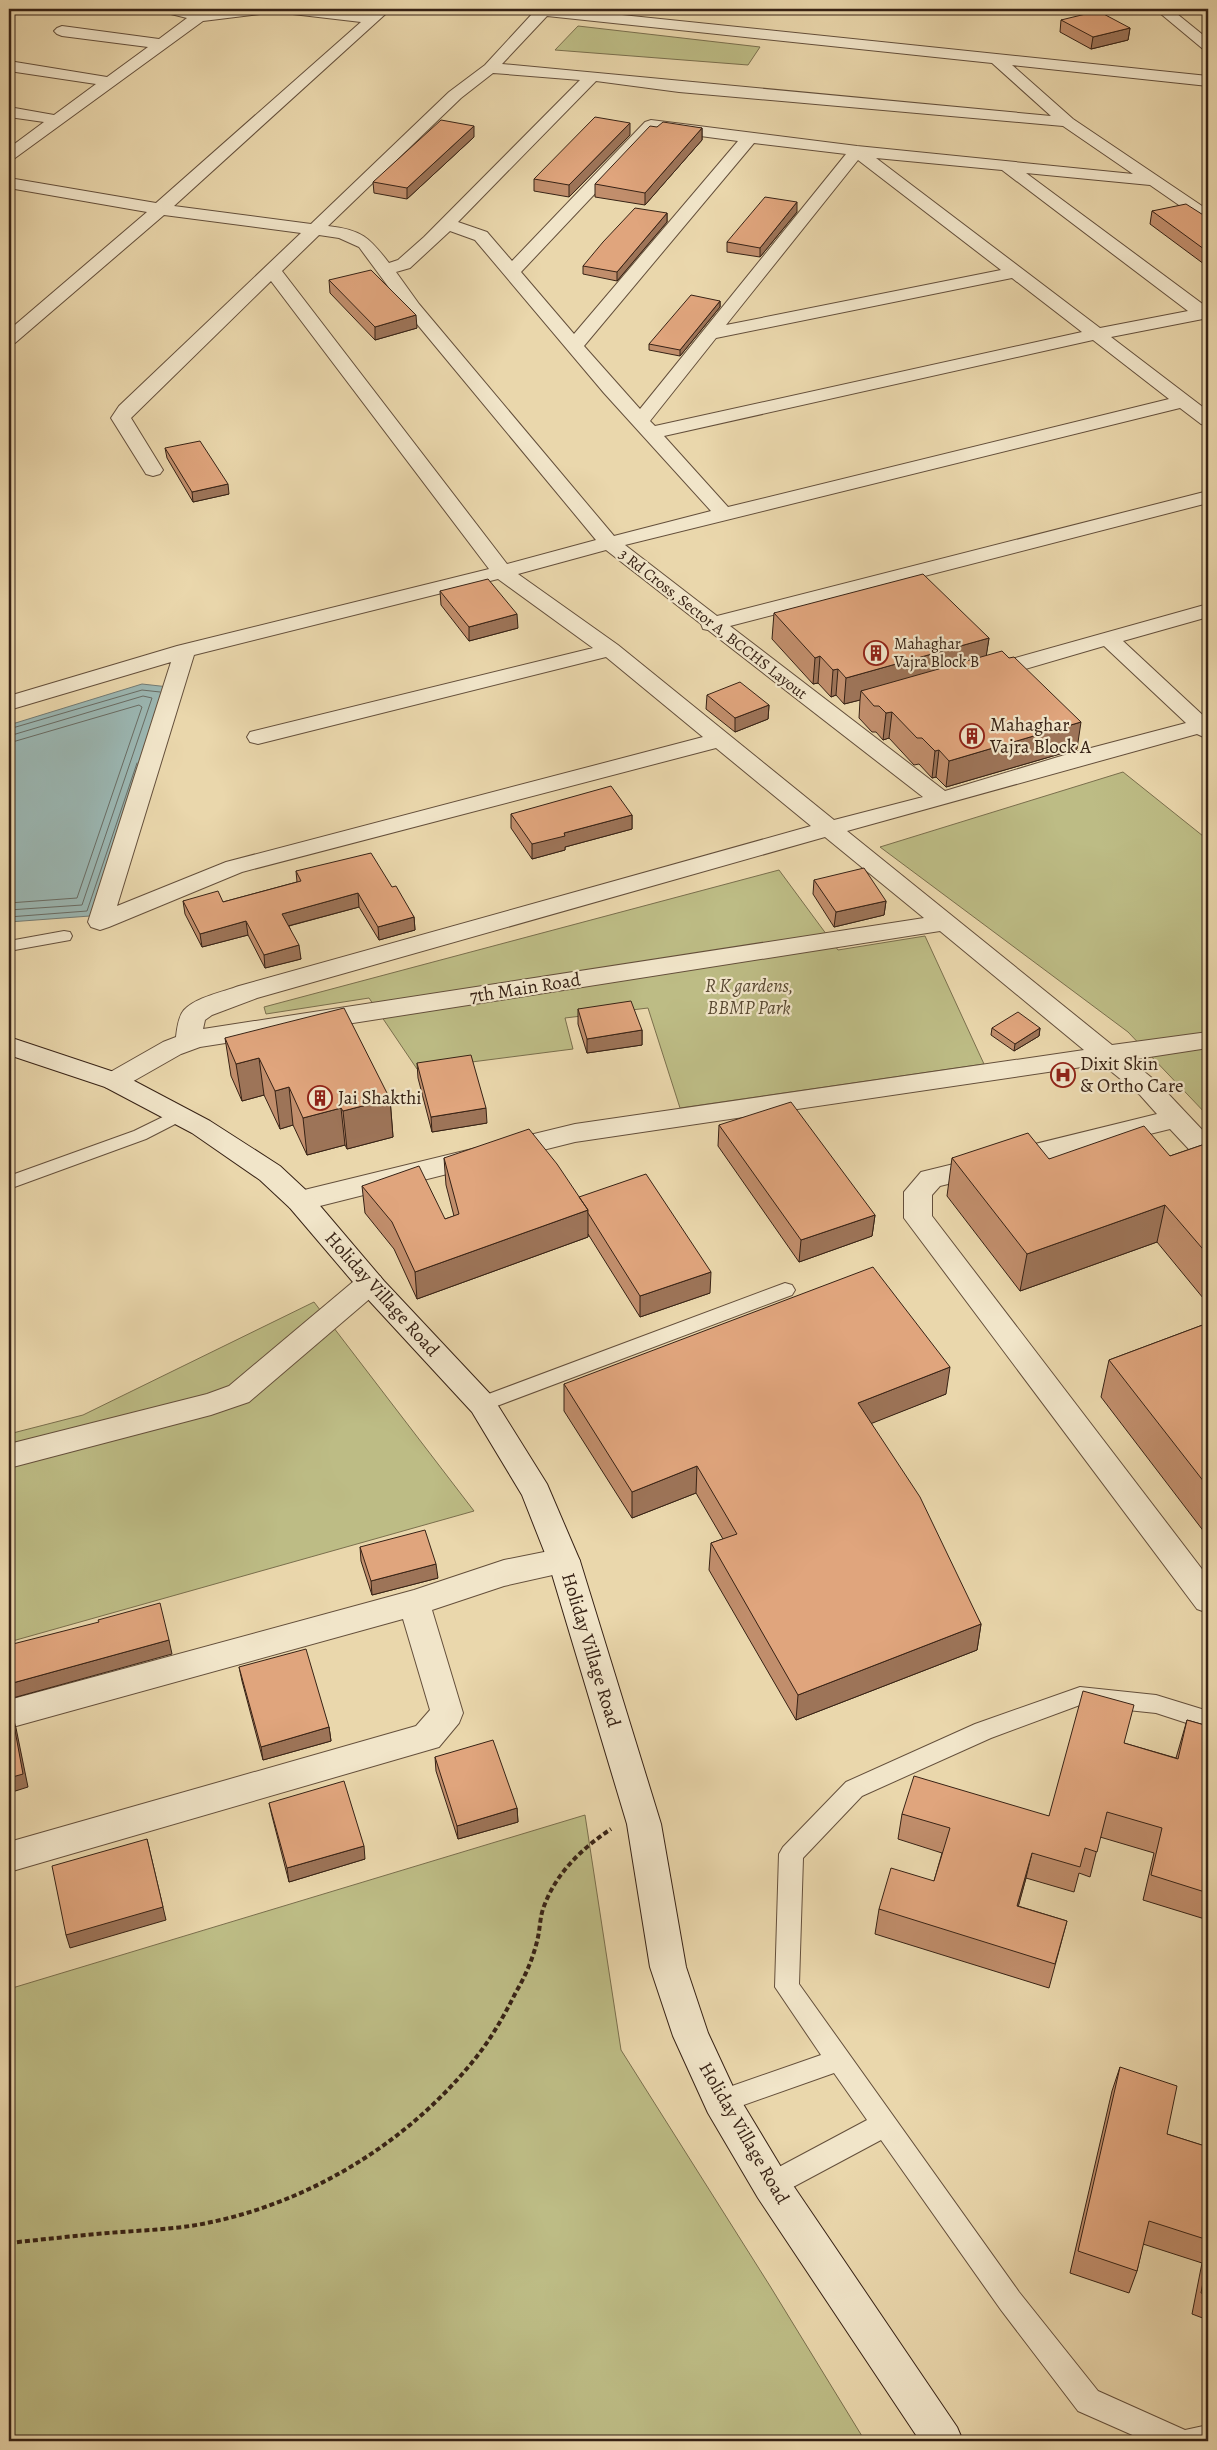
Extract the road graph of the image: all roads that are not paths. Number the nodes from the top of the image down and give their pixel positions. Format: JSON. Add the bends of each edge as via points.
{"nodes":[{"id":1,"x":168,"y":9,"type":"edge"},
{"id":2,"x":268,"y":9,"type":"edge"},
{"id":3,"x":284,"y":9,"type":"edge"},
{"id":4,"x":524,"y":9,"type":"edge"},
{"id":5,"x":1162,"y":9,"type":"edge"},
{"id":6,"x":543,"y":11,"type":"junction"},
{"id":7,"x":584,"y":12,"type":"edge"},
{"id":8,"x":379,"y":14,"type":"edge"},
{"id":9,"x":199,"y":17,"type":"junction"},
{"id":10,"x":62,"y":31,"type":"dead end"},
{"id":11,"x":161,"y":44,"type":"junction"},
{"id":12,"x":1208,"y":46,"type":"edge"},
{"id":13,"x":996,"y":59,"type":"junction"},
{"id":14,"x":9,"y":66,"type":"edge"},
{"id":15,"x":490,"y":68,"type":"junction"},
{"id":16,"x":592,"y":76,"type":"junction"},
{"id":17,"x":110,"y":82,"type":"junction"},
{"id":18,"x":1206,"y":82,"type":"edge"},
{"id":19,"x":679,"y":87,"type":"junction"},
{"id":20,"x":9,"y":112,"type":"edge"},
{"id":21,"x":58,"y":120,"type":"junction"},
{"id":22,"x":1067,"y":122,"type":"junction"},
{"id":23,"x":650,"y":124,"type":"junction"},
{"id":24,"x":750,"y":137,"type":"junction"},
{"id":25,"x":857,"y":151,"type":"junction"},
{"id":26,"x":9,"y":156,"type":"edge"},
{"id":27,"x":1008,"y":167,"type":"junction"},
{"id":28,"x":1156,"y":180,"type":"junction"},
{"id":29,"x":9,"y":183,"type":"edge"},
{"id":30,"x":160,"y":209,"type":"junction"},
{"id":31,"x":1208,"y":217,"type":"edge"},
{"id":32,"x":447,"y":224,"type":"junction"},
{"id":33,"x":316,"y":230,"type":"junction"},
{"id":34,"x":272,"y":270,"type":"junction"},
{"id":35,"x":385,"y":270,"type":"junction"},
{"id":36,"x":511,"y":272,"type":"junction"},
{"id":37,"x":1016,"y":272,"type":"junction"},
{"id":38,"x":1205,"y":313,"type":"edge"},
{"id":39,"x":710,"y":334,"type":"junction"},
{"id":40,"x":1097,"y":334,"type":"junction"},
{"id":41,"x":9,"y":339,"type":"edge"},
{"id":42,"x":574,"y":346,"type":"junction"},
{"id":43,"x":1184,"y":401,"type":"junction"},
{"id":44,"x":1208,"y":420,"type":"edge"},
{"id":45,"x":646,"y":427,"type":"junction"},
{"id":46,"x":152,"y":470,"type":"dead end"},
{"id":47,"x":1208,"y":497,"type":"edge"},
{"id":48,"x":724,"y":514,"type":"junction"},
{"id":49,"x":609,"y":543,"type":"junction"},
{"id":50,"x":502,"y":572,"type":"junction"},
{"id":51,"x":1208,"y":610,"type":"edge"},
{"id":52,"x":711,"y":624,"type":"junction"},
{"id":53,"x":1108,"y":638,"type":"junction"},
{"id":54,"x":610,"y":650,"type":"junction"},
{"id":55,"x":185,"y":651,"type":"junction"},
{"id":56,"x":962,"y":680,"type":"edge"},
{"id":57,"x":9,"y":703,"type":"edge"},
{"id":58,"x":861,"y":709,"type":"edge"},
{"id":59,"x":833,"y":716,"type":"junction"},
{"id":60,"x":1205,"y":729,"type":"edge"},
{"id":61,"x":258,"y":737,"type":"dead end"},
{"id":62,"x":719,"y":740,"type":"junction"},
{"id":63,"x":942,"y":799,"type":"junction"},
{"id":64,"x":828,"y":829,"type":"junction"},
{"id":65,"x":944,"y":923,"type":"junction"},
{"id":66,"x":64,"y":936,"type":"dead end"},
{"id":67,"x":9,"y":946,"type":"edge"},
{"id":68,"x":1208,"y":1040,"type":"edge"},
{"id":69,"x":187,"y":1043,"type":"junction"},
{"id":70,"x":9,"y":1046,"type":"edge"},
{"id":71,"x":1106,"y":1055,"type":"junction"},
{"id":72,"x":114,"y":1081,"type":"junction"},
{"id":73,"x":179,"y":1115,"type":"junction"},
{"id":74,"x":1176,"y":1118,"type":"junction"},
{"id":75,"x":1208,"y":1153,"type":"edge"},
{"id":76,"x":9,"y":1183,"type":"edge"},
{"id":77,"x":300,"y":1202,"type":"junction"},
{"id":78,"x":370,"y":1283,"type":"junction"},
{"id":79,"x":784,"y":1290,"type":"dead end"},
{"id":80,"x":482,"y":1404,"type":"junction"},
{"id":81,"x":9,"y":1456,"type":"edge"},
{"id":82,"x":564,"y":1561,"type":"junction"},
{"id":83,"x":1208,"y":1600,"type":"edge"},
{"id":84,"x":414,"y":1603,"type":"junction"},
{"id":85,"x":9,"y":1714,"type":"edge"},
{"id":86,"x":1208,"y":1721,"type":"edge"},
{"id":87,"x":9,"y":1857,"type":"edge"},
{"id":88,"x":839,"y":2060,"type":"junction"},
{"id":89,"x":721,"y":2101,"type":"junction"},
{"id":90,"x":885,"y":2124,"type":"junction"},
{"id":91,"x":771,"y":2185,"type":"junction"},
{"id":92,"x":1208,"y":2439,"type":"edge"},
{"id":93,"x":943,"y":2441,"type":"edge"},
{"id":94,"x":1177,"y":2441,"type":"edge"},
{"id":95,"x":1192,"y":2441,"type":"edge"}],
"edges":[{"from":1,"to":9,"type":"street"},
{"from":2,"to":9,"type":"street"},
{"from":3,"to":8,"type":"street"},
{"from":4,"to":6,"type":"street"},
{"from":5,"to":12,"type":"street"},
{"from":6,"to":7,"type":"street"},
{"from":6,"to":15,"type":"street"},
{"from":7,"to":13,"type":"street"},
{"from":8,"to":30,"type":"street"},
{"from":9,"to":11,"type":"street"},
{"from":10,"to":11,"type":"street"},
{"from":11,"to":17,"type":"street"},
{"from":13,"to":18,"type":"street"},
{"from":13,"to":22,"type":"street"},
{"from":14,"to":17,"type":"street"},
{"from":15,"to":16,"type":"street"},
{"from":15,"to":33,"type":"street","via":[[455,94]]},
{"from":16,"to":19,"type":"street"},
{"from":16,"to":32,"type":"street"},
{"from":17,"to":21,"type":"street"},
{"from":19,"to":22,"type":"street"},
{"from":19,"to":23,"type":"street"},
{"from":20,"to":21,"type":"street"},
{"from":21,"to":26,"type":"street"},
{"from":22,"to":28,"type":"street"},
{"from":23,"to":24,"type":"street"},
{"from":23,"to":36,"type":"street"},
{"from":24,"to":25,"type":"street"},
{"from":24,"to":42,"type":"street"},
{"from":25,"to":27,"type":"street"},
{"from":25,"to":37,"type":"street"},
{"from":25,"to":39,"type":"street"},
{"from":27,"to":28,"type":"street"},
{"from":27,"to":38,"type":"street"},
{"from":28,"to":31,"type":"street"},
{"from":29,"to":30,"type":"street"},
{"from":30,"to":33,"type":"street"},
{"from":30,"to":41,"type":"street"},
{"from":32,"to":35,"type":"street","via":[[404,264]]},
{"from":32,"to":36,"type":"street","via":[[481,236]]},
{"from":33,"to":34,"type":"street"},
{"from":33,"to":35,"type":"street","via":[[343,233],[365,243]]},
{"from":34,"to":46,"type":"street","via":[[121,418]]},
{"from":34,"to":50,"type":"street"},
{"from":35,"to":49,"type":"street"},
{"from":36,"to":42,"type":"street"},
{"from":37,"to":39,"type":"street"},
{"from":37,"to":40,"type":"street"},
{"from":38,"to":40,"type":"street"},
{"from":39,"to":45,"type":"street"},
{"from":40,"to":43,"type":"street"},
{"from":40,"to":45,"type":"street"},
{"from":42,"to":45,"type":"street"},
{"from":43,"to":44,"type":"street"},
{"from":43,"to":48,"type":"street","name":"3 Rd Cross, Sector A, BCCHS Layout"},
{"from":45,"to":48,"type":"street"},
{"from":47,"to":52,"type":"street"},
{"from":48,"to":49,"type":"street","name":"3 Rd Cross, Sector A, BCCHS Layout"},
{"from":49,"to":50,"type":"street"},
{"from":49,"to":52,"type":"street","name":"3 Rd Cross, Sector A, BCCHS Layout"},
{"from":50,"to":54,"type":"street"},
{"from":50,"to":55,"type":"street"},
{"from":51,"to":53,"type":"street"},
{"from":52,"to":59,"type":"street","name":"3 Rd Cross, Sector A, BCCHS Layout"},
{"from":53,"to":56,"type":"street"},
{"from":53,"to":60,"type":"street"},
{"from":54,"to":61,"type":"street"},
{"from":54,"to":62,"type":"street"},
{"from":55,"to":57,"type":"street"},
{"from":55,"to":62,"type":"street","via":[[100,922],[234,867]]},
{"from":58,"to":59,"type":"street"},
{"from":59,"to":63,"type":"street","name":"3 Rd Cross, Sector A, BCCHS Layout"},
{"from":60,"to":63,"type":"street","via":[[1076,759]]},
{"from":62,"to":64,"type":"street"},
{"from":63,"to":64,"type":"street"},
{"from":64,"to":65,"type":"street"},
{"from":64,"to":69,"type":"street","via":[[248,992],[202,1009],[193,1016]]},
{"from":65,"to":69,"type":"street","name":"7th Main Road","via":[[196,1039]]},
{"from":65,"to":71,"type":"street"},
{"from":66,"to":67,"type":"lane"},
{"from":68,"to":71,"type":"street"},
{"from":69,"to":72,"type":"street","name":"7th Main Road"},
{"from":70,"to":72,"type":"street","name":"Holiday Village Road"},
{"from":71,"to":74,"type":"street","via":[[1149,1089]]},
{"from":71,"to":77,"type":"street","via":[[575,1133]]},
{"from":72,"to":73,"type":"street","name":"Holiday Village Road"},
{"from":73,"to":76,"type":"lane","via":[[140,1135]]},
{"from":73,"to":77,"type":"street","name":"Holiday Village Road","via":[[270,1173]]},
{"from":74,"to":75,"type":"street"},
{"from":74,"to":83,"type":"street","via":[[931,1179],[918,1192],[918,1218]]},
{"from":77,"to":78,"type":"street","name":"Holiday Village Road"},
{"from":78,"to":80,"type":"street","name":"Holiday Village Road"},
{"from":78,"to":81,"type":"street","via":[[239,1394]]},
{"from":79,"to":80,"type":"lane"},
{"from":80,"to":82,"type":"street","name":"Holiday Village Road","via":[[536,1492]]},
{"from":82,"to":84,"type":"street","via":[[504,1573]]},
{"from":82,"to":89,"type":"street","name":"Holiday Village Road","via":[[642,1817],[668,1967],[691,2036]]},
{"from":84,"to":85,"type":"street"},
{"from":84,"to":87,"type":"street","via":[[447,1713],[427,1737]]},
{"from":86,"to":88,"type":"lane","via":[[1156,1704],[1080,1696],[983,1731],[854,1790],[791,1854],[787,1987]]},
{"from":88,"to":89,"type":"lane"},
{"from":88,"to":90,"type":"lane"},
{"from":89,"to":91,"type":"street","name":"Holiday Village Road"},
{"from":90,"to":91,"type":"lane"},
{"from":90,"to":94,"type":"lane","via":[[1010,2301],[1088,2402]]},
{"from":91,"to":93,"type":"street","name":"Holiday Village Road"},
{"from":92,"to":95,"type":"lane"}]}
